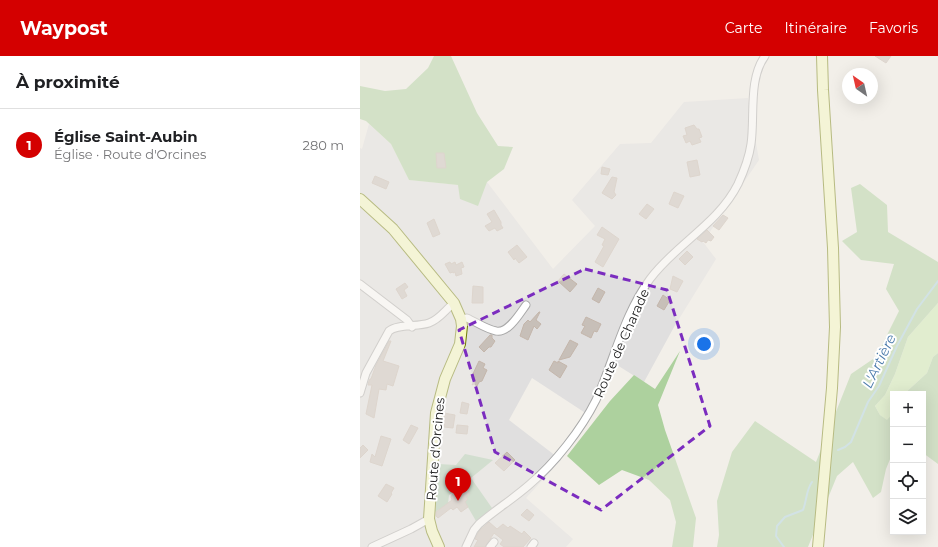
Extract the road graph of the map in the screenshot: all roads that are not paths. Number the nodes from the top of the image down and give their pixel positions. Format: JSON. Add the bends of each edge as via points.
{"nodes":[{"id":1,"x":765,"y":56,"type":"edge"},
{"id":2,"x":822,"y":56,"type":"edge"},
{"id":3,"x":360,"y":199,"type":"edge"},
{"id":4,"x":360,"y":284,"type":"edge"},
{"id":5,"x":454,"y":304,"type":"junction"},
{"id":6,"x":526,"y":305,"type":"dead end"},
{"id":7,"x":461,"y":319,"type":"junction"},
{"id":8,"x":412,"y":327,"type":"junction"},
{"id":9,"x":360,"y":393,"type":"edge"},
{"id":10,"x":429,"y":519,"type":"junction"},
{"id":11,"x":372,"y":547,"type":"edge"},
{"id":12,"x":439,"y":547,"type":"edge"},
{"id":13,"x":466,"y":547,"type":"edge"},
{"id":14,"x":818,"y":547,"type":"edge"}],
"edges":[{"from":1,"to":13,"type":"street","name":"Route de Charade","via":[[756,78],[750,154],[732,195],[713,218],[649,280],[636,301],[596,399],[562,450],[529,486],[479,524]]},
{"from":2,"to":14,"type":"street","via":[[835,321],[832,388]]},
{"from":3,"to":5,"type":"street","name":"Route d'Orcines","via":[[393,228]]},
{"from":4,"to":8,"type":"street","via":[[408,320]]},
{"from":5,"to":7,"type":"street","name":"Route d'Orcines"},
{"from":5,"to":8,"type":"street","via":[[436,320]]},
{"from":6,"to":7,"type":"street","via":[[505,330],[497,332],[467,318]]},
{"from":7,"to":10,"type":"street","name":"Route d'Orcines","via":[[460,344],[445,379],[436,413]]},
{"from":8,"to":9,"type":"street","via":[[394,328],[389,331],[366,372]]},
{"from":10,"to":11,"type":"street"},
{"from":10,"to":12,"type":"street","name":"Route d'Orcines"}]}
